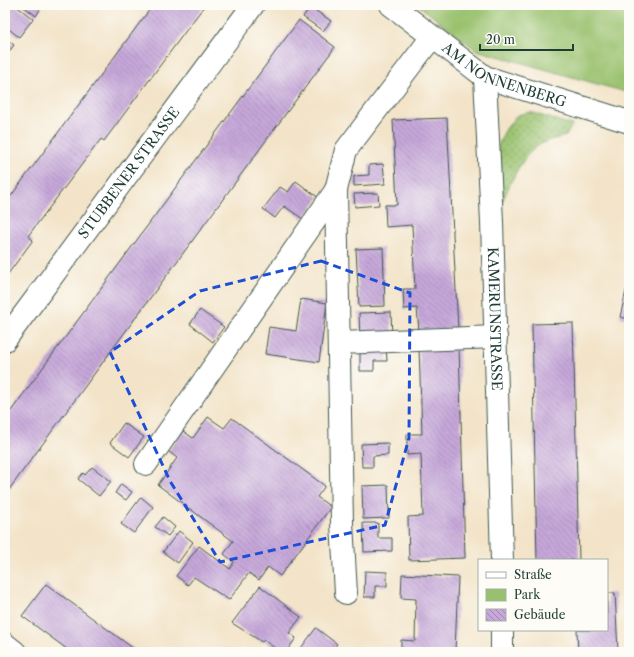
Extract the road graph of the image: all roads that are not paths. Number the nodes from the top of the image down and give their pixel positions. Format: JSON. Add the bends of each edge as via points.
{"nodes":[{"id":1,"x":254,"y":5,"type":"edge"},
{"id":2,"x":391,"y":5,"type":"edge"},
{"id":3,"x":432,"y":37,"type":"junction"},
{"id":4,"x":485,"y":77,"type":"junction"},
{"id":5,"x":629,"y":122,"type":"edge"},
{"id":6,"x":336,"y":190,"type":"junction"},
{"id":7,"x":496,"y":337,"type":"junction"},
{"id":8,"x":5,"y":340,"type":"edge"},
{"id":9,"x":339,"y":343,"type":"junction"},
{"id":10,"x":146,"y":464,"type":"dead end"},
{"id":11,"x":502,"y":559,"type":"edge"},
{"id":12,"x":346,"y":593,"type":"dead end"},
{"id":13,"x":502,"y":631,"type":"edge"},
{"id":14,"x":5,"y":644,"type":"edge"},
{"id":15,"x":15,"y":652,"type":"edge"},
{"id":16,"x":502,"y":652,"type":"edge"}],
"edges":[{"from":1,"to":8,"type":"street","name":"STUBBENER STRASSE"},
{"from":2,"to":3,"type":"street","name":"AM NONNENBERG"},
{"from":3,"to":4,"type":"street","name":"AM NONNENBERG"},
{"from":3,"to":6,"type":"street","via":[[346,150]]},
{"from":4,"to":5,"type":"street","name":"AM NONNENBERG"},
{"from":4,"to":7,"type":"street","name":"KAMERUNSTRASSE"},
{"from":6,"to":9,"type":"street"},
{"from":6,"to":10,"type":"street"},
{"from":7,"to":9,"type":"street"},
{"from":7,"to":11,"type":"street","name":"KAMERUNSTRASSE"},
{"from":9,"to":12,"type":"street","via":[[342,523]]},
{"from":13,"to":16,"type":"street"},
{"from":14,"to":15,"type":"street"}]}
